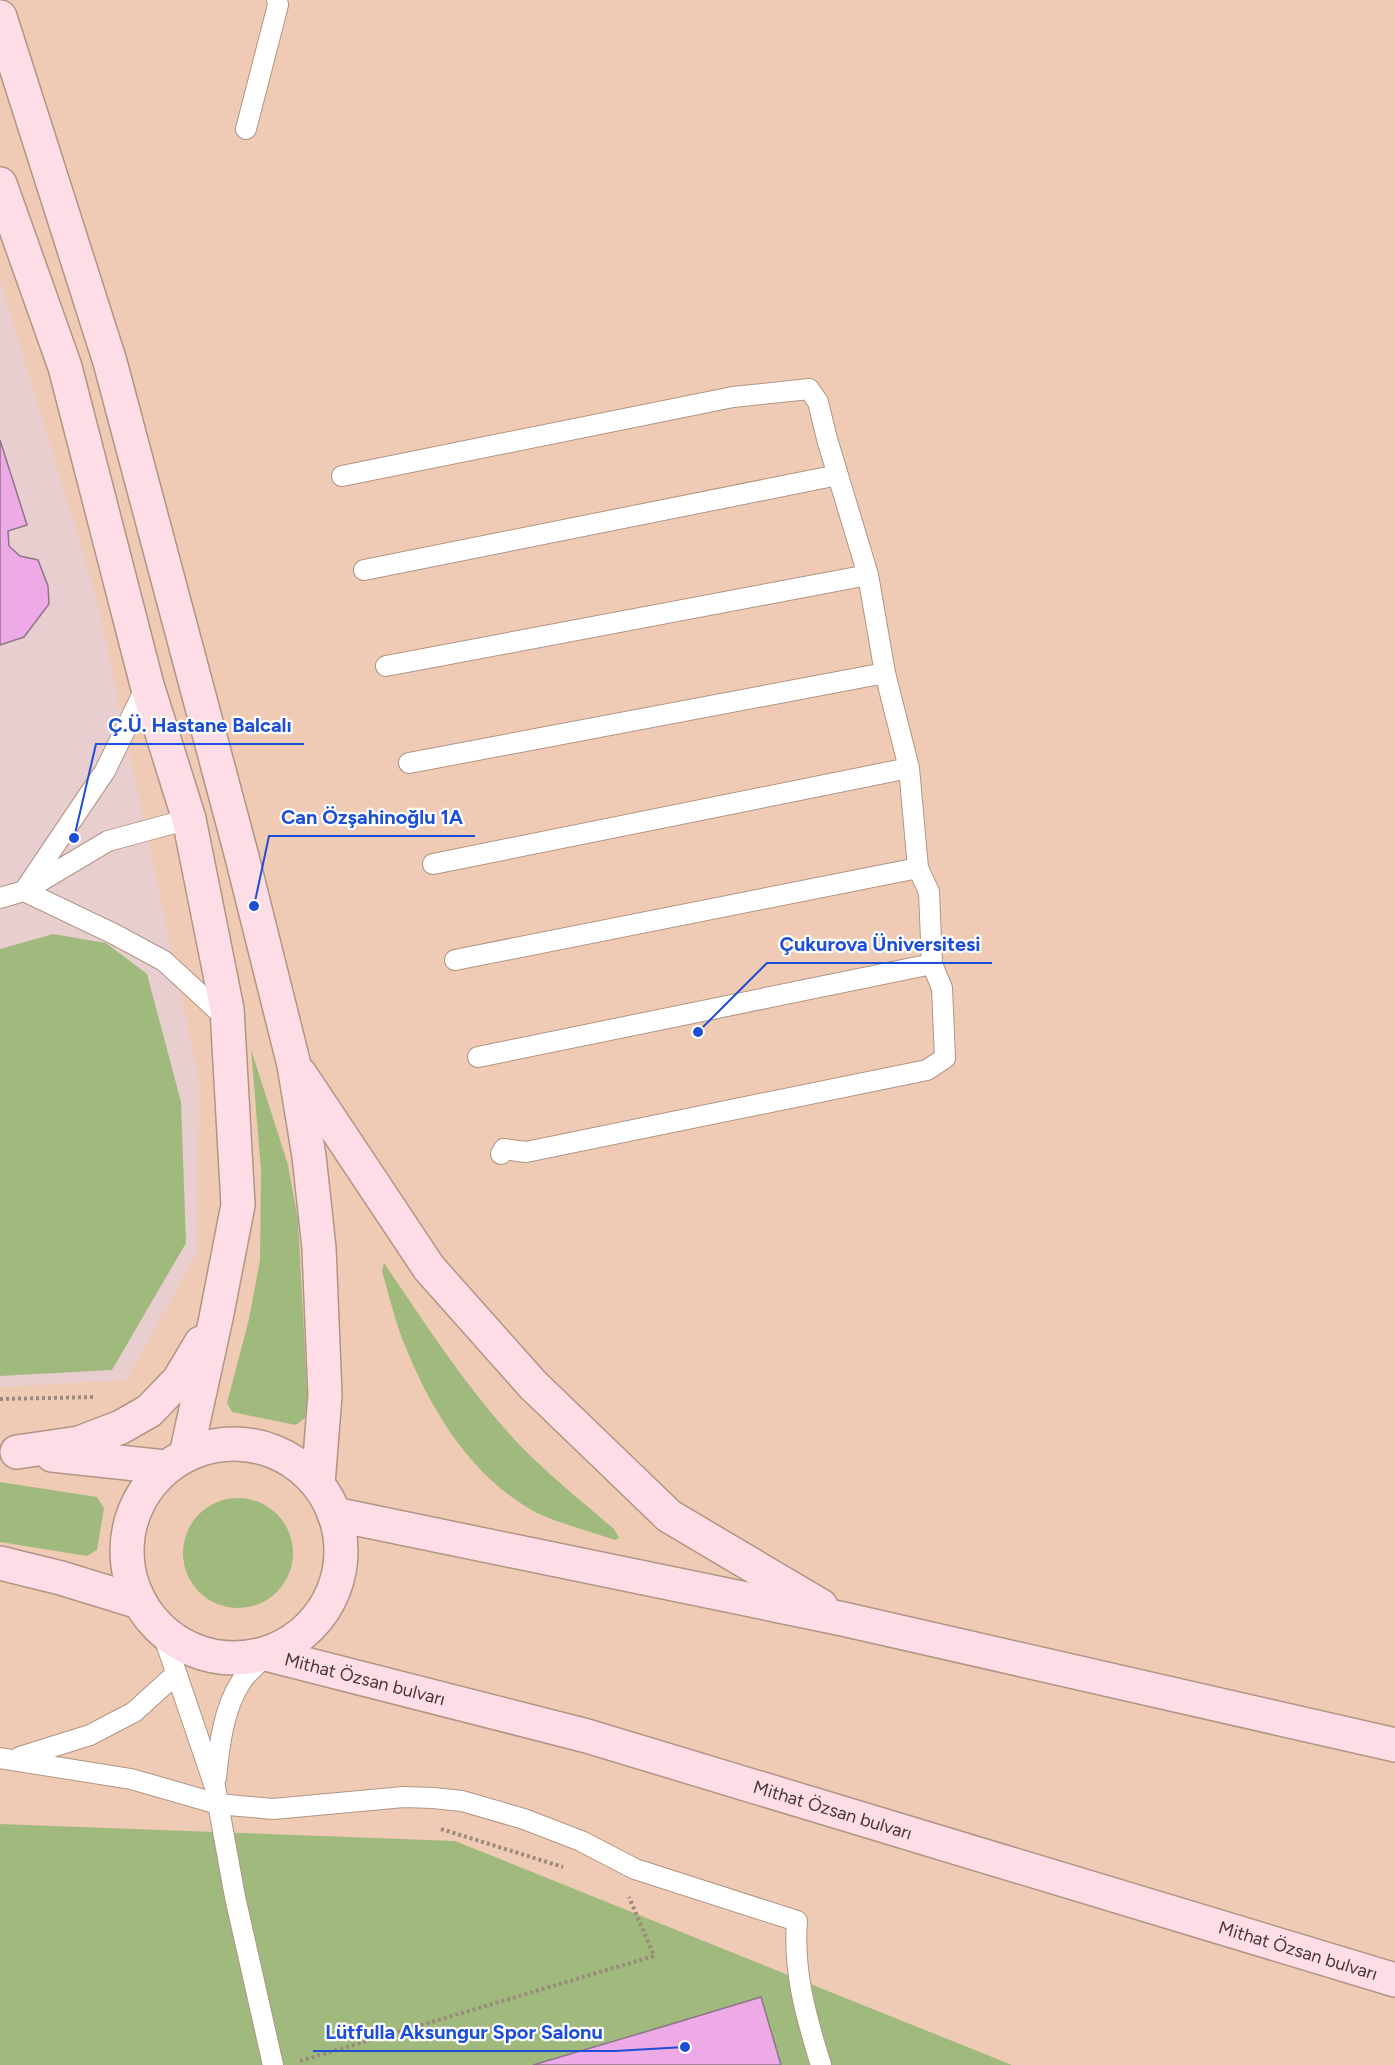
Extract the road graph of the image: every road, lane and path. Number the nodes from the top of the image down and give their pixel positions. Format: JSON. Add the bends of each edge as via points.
{"nodes":[{"id":1,"x":277,"y":0,"type":"edge"},
{"id":2,"x":0,"y":17,"type":"edge"},
{"id":3,"x":246,"y":129,"type":"dead end"},
{"id":4,"x":0,"y":184,"type":"edge"},
{"id":5,"x":838,"y":475,"type":"junction"},
{"id":6,"x":342,"y":476,"type":"dead end"},
{"id":7,"x":364,"y":570,"type":"dead end"},
{"id":8,"x":868,"y":575,"type":"junction"},
{"id":9,"x":386,"y":666,"type":"dead end"},
{"id":10,"x":885,"y":673,"type":"junction"},
{"id":11,"x":147,"y":685,"type":"junction"},
{"id":12,"x":409,"y":762,"type":"dead end"},
{"id":13,"x":909,"y":768,"type":"junction"},
{"id":14,"x":230,"y":811,"type":"junction"},
{"id":15,"x":189,"y":819,"type":"junction"},
{"id":16,"x":432,"y":864,"type":"dead end"},
{"id":17,"x":918,"y":868,"type":"junction"},
{"id":18,"x":24,"y":891,"type":"junction"},
{"id":19,"x":1,"y":896,"type":"edge"},
{"id":20,"x":455,"y":960,"type":"dead end"},
{"id":21,"x":932,"y":964,"type":"junction"},
{"id":22,"x":228,"y":1020,"type":"junction"},
{"id":23,"x":478,"y":1057,"type":"dead end"},
{"id":24,"x":294,"y":1065,"type":"junction"},
{"id":25,"x":501,"y":1154,"type":"dead end"},
{"id":26,"x":216,"y":1318,"type":"junction"},
{"id":27,"x":104,"y":1397,"type":"dead end"},
{"id":28,"x":0,"y":1399,"type":"edge"},
{"id":29,"x":9,"y":1451,"type":"edge"},
{"id":30,"x":176,"y":1461,"type":"junction"},
{"id":31,"x":318,"y":1484,"type":"junction"},
{"id":32,"x":334,"y":1514,"type":"junction"},
{"id":33,"x":2,"y":1565,"type":"edge"},
{"id":34,"x":139,"y":1602,"type":"junction"},
{"id":35,"x":843,"y":1619,"type":"junction"},
{"id":36,"x":162,"y":1631,"type":"junction"},
{"id":37,"x":266,"y":1654,"type":"junction"},
{"id":38,"x":176,"y":1674,"type":"junction"},
{"id":39,"x":1395,"y":1744,"type":"edge"},
{"id":40,"x":7,"y":1759,"type":"edge"},
{"id":41,"x":217,"y":1796,"type":"junction"},
{"id":42,"x":434,"y":1827,"type":"dead end"},
{"id":43,"x":569,"y":1869,"type":"dead end"},
{"id":44,"x":629,"y":1896,"type":"dead end"},
{"id":45,"x":1395,"y":1980,"type":"edge"},
{"id":46,"x":296,"y":2062,"type":"dead end"},
{"id":47,"x":273,"y":2065,"type":"edge"},
{"id":48,"x":821,"y":2065,"type":"edge"}],
"edges":[{"from":1,"to":3,"type":"lane"},
{"from":2,"to":14,"type":"main road","via":[[110,362]]},
{"from":4,"to":11,"type":"main road","via":[[65,368]]},
{"from":5,"to":6,"type":"lane","via":[[818,402],[809,389],[801,388],[733,397]]},
{"from":5,"to":7,"type":"lane"},
{"from":5,"to":8,"type":"lane"},
{"from":8,"to":9,"type":"lane"},
{"from":8,"to":10,"type":"lane"},
{"from":10,"to":12,"type":"lane"},
{"from":10,"to":13,"type":"lane"},
{"from":11,"to":15,"type":"main road"},
{"from":11,"to":18,"type":"lane","via":[[105,771]]},
{"from":13,"to":16,"type":"lane"},
{"from":13,"to":17,"type":"lane"},
{"from":14,"to":15,"type":"main road"},
{"from":14,"to":24,"type":"main road"},
{"from":15,"to":18,"type":"lane","via":[[108,841]]},
{"from":15,"to":22,"type":"main road"},
{"from":17,"to":20,"type":"lane"},
{"from":17,"to":21,"type":"lane","via":[[929,892]]},
{"from":18,"to":19,"type":"lane"},
{"from":18,"to":22,"type":"lane","via":[[164,961]]},
{"from":21,"to":23,"type":"lane"},
{"from":21,"to":25,"type":"lane","via":[[942,988],[945,1058],[927,1070],[526,1152],[504,1149]]},
{"from":22,"to":26,"type":"main road","via":[[238,1205]]},
{"from":24,"to":31,"type":"main road","via":[[319,1248],[325,1395]]},
{"from":24,"to":35,"type":"main road","via":[[429,1268],[533,1385],[669,1516]]},
{"from":26,"to":29,"type":"main road","via":[[179,1380],[149,1411],[79,1443]]},
{"from":26,"to":30,"type":"main road"},
{"from":27,"to":28,"type":"path"},
{"from":29,"to":30,"type":"main road","name":"Mithat Özsan bulvarı"},
{"from":30,"to":31,"type":"main road","name":"Mithat Özsan bulvarı","via":[[195,1450],[228,1443],[262,1447],[293,1461]]},
{"from":30,"to":34,"type":"main road","name":"Mithat Özsan bulvarı","via":[[141,1495],[128,1530],[127,1568]]},
{"from":31,"to":32,"type":"main road","name":"Mithat Özsan bulvarı"},
{"from":32,"to":35,"type":"main road"},
{"from":32,"to":37,"type":"main road","name":"Mithat Özsan bulvarı","via":[[341,1548],[337,1581],[326,1605],[299,1637]]},
{"from":33,"to":34,"type":"main road"},
{"from":34,"to":36,"type":"main road","name":"Mithat Özsan bulvarı"},
{"from":35,"to":39,"type":"main road"},
{"from":36,"to":37,"type":"main road","name":"Mithat Özsan bulvarı","via":[[193,1651],[229,1659]]},
{"from":36,"to":38,"type":"lane"},
{"from":37,"to":41,"type":"lane","via":[[241,1682],[228,1711],[219,1747]]},
{"from":37,"to":45,"type":"main road","name":"Mithat Özsan bulvarı","via":[[587,1736]]},
{"from":38,"to":40,"type":"lane","via":[[134,1712],[90,1735]]},
{"from":38,"to":41,"type":"lane"},
{"from":40,"to":41,"type":"lane"},
{"from":41,"to":47,"type":"lane"},
{"from":41,"to":48,"type":"lane","via":[[273,1809],[404,1797],[462,1801],[581,1841],[635,1869],[797,1921],[795,1943],[802,1999]]},
{"from":42,"to":43,"type":"path"},
{"from":44,"to":46,"type":"path","via":[[654,1956]]}]}
